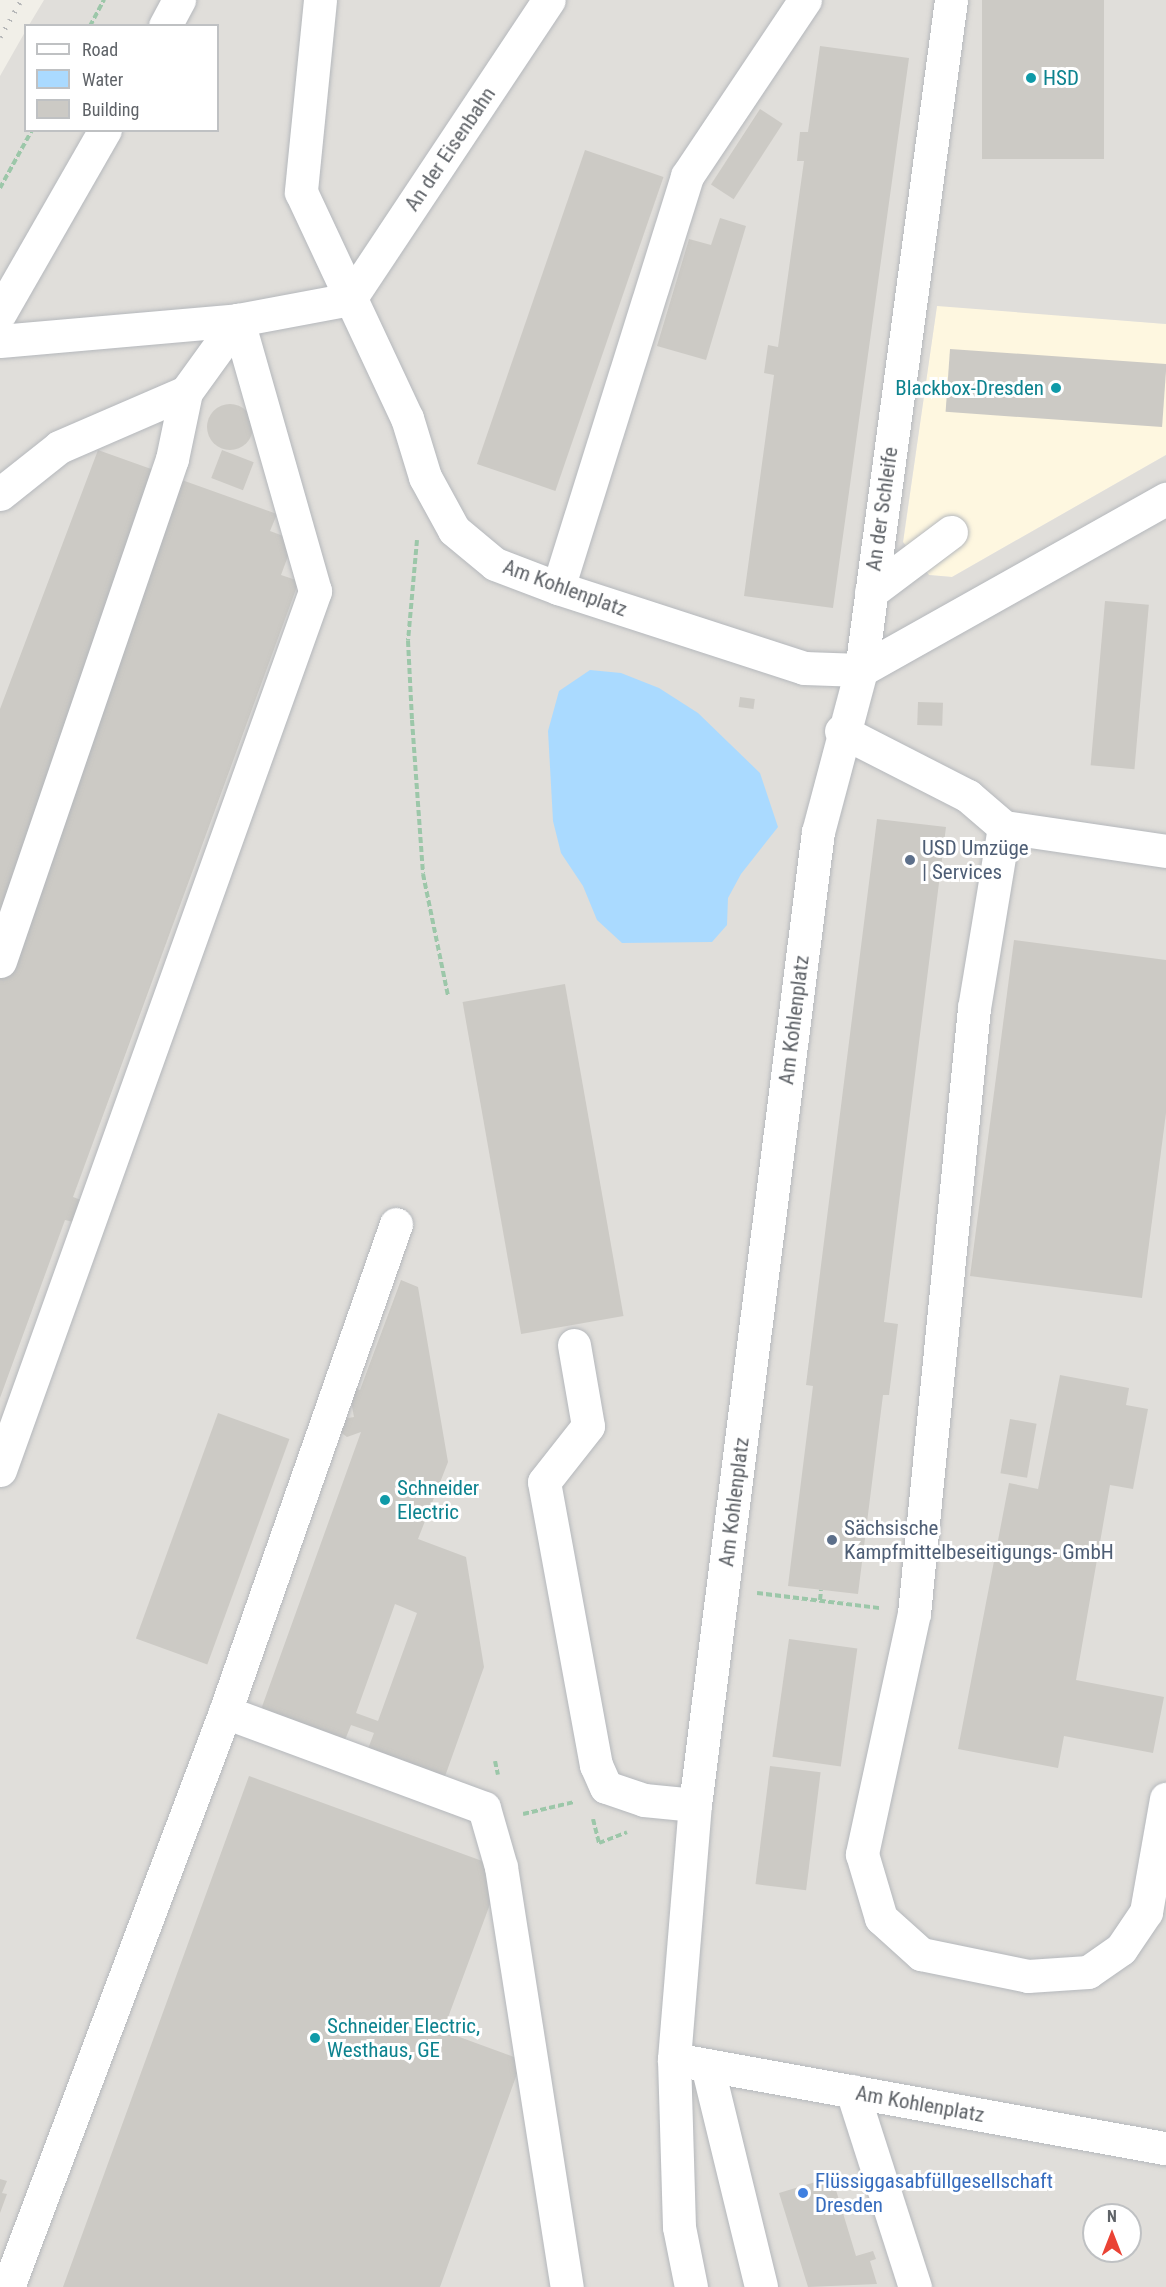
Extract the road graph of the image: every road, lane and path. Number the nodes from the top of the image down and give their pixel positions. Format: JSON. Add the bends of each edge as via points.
{"nodes":[{"id":1,"x":104,"y":0,"type":"edge"},
{"id":2,"x":179,"y":0,"type":"edge"},
{"id":3,"x":320,"y":0,"type":"edge"},
{"id":4,"x":549,"y":0,"type":"edge"},
{"id":5,"x":805,"y":0,"type":"edge"},
{"id":6,"x":951,"y":0,"type":"edge"},
{"id":7,"x":91,"y":24,"type":"edge"},
{"id":8,"x":166,"y":24,"type":"edge"},
{"id":9,"x":31,"y":132,"type":"edge"},
{"id":10,"x":104,"y":132,"type":"edge"},
{"id":11,"x":0,"y":188,"type":"edge"},
{"id":12,"x":351,"y":298,"type":"junction"},
{"id":13,"x":0,"y":313,"type":"edge"},
{"id":14,"x":238,"y":320,"type":"junction"},
{"id":15,"x":0,"y":341,"type":"edge"},
{"id":16,"x":186,"y":392,"type":"junction"},
{"id":17,"x":0,"y":494,"type":"edge"},
{"id":18,"x":1166,"y":499,"type":"edge"},
{"id":19,"x":951,"y":532,"type":"dead end"},
{"id":20,"x":418,"y":533,"type":"dead end"},
{"id":21,"x":558,"y":588,"type":"junction"},
{"id":22,"x":871,"y":592,"type":"junction"},
{"id":23,"x":861,"y":670,"type":"junction"},
{"id":24,"x":841,"y":731,"type":"junction"},
{"id":25,"x":1004,"y":827,"type":"junction"},
{"id":26,"x":1166,"y":851,"type":"edge"},
{"id":27,"x":0,"y":961,"type":"edge"},
{"id":28,"x":448,"y":996,"type":"dead end"},
{"id":29,"x":396,"y":1224,"type":"dead end"},
{"id":30,"x":574,"y":1345,"type":"dead end"},
{"id":31,"x":0,"y":1470,"type":"edge"},
{"id":32,"x":821,"y":1590,"type":"dead end"},
{"id":33,"x":772,"y":1595,"type":"dead end"},
{"id":34,"x":820,"y":1600,"type":"junction"},
{"id":35,"x":914,"y":1613,"type":"junction"},
{"id":36,"x":225,"y":1712,"type":"junction"},
{"id":37,"x":587,"y":1799,"type":"dead end"},
{"id":38,"x":1166,"y":1799,"type":"edge"},
{"id":39,"x":695,"y":1805,"type":"junction"},
{"id":40,"x":532,"y":1812,"type":"dead end"},
{"id":41,"x":674,"y":2059,"type":"junction"},
{"id":42,"x":707,"y":2065,"type":"junction"},
{"id":43,"x":852,"y":2091,"type":"junction"},
{"id":44,"x":1166,"y":2148,"type":"edge"},
{"id":45,"x":8,"y":2287,"type":"edge"},
{"id":46,"x":567,"y":2287,"type":"edge"},
{"id":47,"x":691,"y":2287,"type":"edge"},
{"id":48,"x":761,"y":2287,"type":"edge"},
{"id":49,"x":915,"y":2287,"type":"edge"}],
"edges":[{"from":1,"to":7,"type":"path"},
{"from":2,"to":8,"type":"street"},
{"from":3,"to":12,"type":"street","via":[[301,192]]},
{"from":4,"to":12,"type":"street","name":"An der Eisenbahn"},
{"from":5,"to":21,"type":"street","via":[[687,176]]},
{"from":6,"to":22,"type":"street","name":"An der Schleife"},
{"from":9,"to":11,"type":"path"},
{"from":10,"to":13,"type":"street"},
{"from":12,"to":14,"type":"street"},
{"from":12,"to":21,"type":"street","name":"Am Kohlenplatz","via":[[407,418],[425,477],[454,530],[495,564]]},
{"from":14,"to":15,"type":"street"},
{"from":14,"to":16,"type":"street"},
{"from":14,"to":31,"type":"street","via":[[315,591]]},
{"from":16,"to":17,"type":"street","via":[[59,447]]},
{"from":16,"to":27,"type":"street","via":[[172,459]]},
{"from":18,"to":23,"type":"street"},
{"from":19,"to":22,"type":"street"},
{"from":20,"to":28,"type":"path","via":[[408,641],[412,720],[423,873]]},
{"from":21,"to":23,"type":"street","name":"Am Kohlenplatz","via":[[804,669]]},
{"from":22,"to":23,"type":"street","name":"An der Schleife"},
{"from":23,"to":24,"type":"street","name":"Am Kohlenplatz"},
{"from":24,"to":25,"type":"street","via":[[969,796]]},
{"from":24,"to":39,"type":"street","name":"Am Kohlenplatz","via":[[818,832]]},
{"from":25,"to":26,"type":"street"},
{"from":25,"to":35,"type":"street","via":[[974,1008]]},
{"from":29,"to":36,"type":"street"},
{"from":30,"to":39,"type":"street","via":[[588,1426],[544,1482],[596,1765],[606,1787],[644,1800]]},
{"from":32,"to":34,"type":"path"},
{"from":33,"to":34,"type":"path"},
{"from":34,"to":35,"type":"path"},
{"from":35,"to":38,"type":"street","via":[[862,1854],[881,1918],[921,1954],[1028,1976],[1088,1972],[1120,1949],[1146,1912]]},
{"from":36,"to":45,"type":"street"},
{"from":36,"to":46,"type":"street","via":[[483,1808],[501,1866]]},
{"from":37,"to":40,"type":"path"},
{"from":39,"to":41,"type":"street","name":"Am Kohlenplatz"},
{"from":41,"to":42,"type":"street","name":"Am Kohlenplatz"},
{"from":41,"to":47,"type":"street","name":"Am Kohlenplatz","via":[[679,2227]]},
{"from":42,"to":43,"type":"street","name":"Am Kohlenplatz"},
{"from":42,"to":48,"type":"street"},
{"from":43,"to":44,"type":"street","name":"Am Kohlenplatz"},
{"from":43,"to":49,"type":"street"}]}
